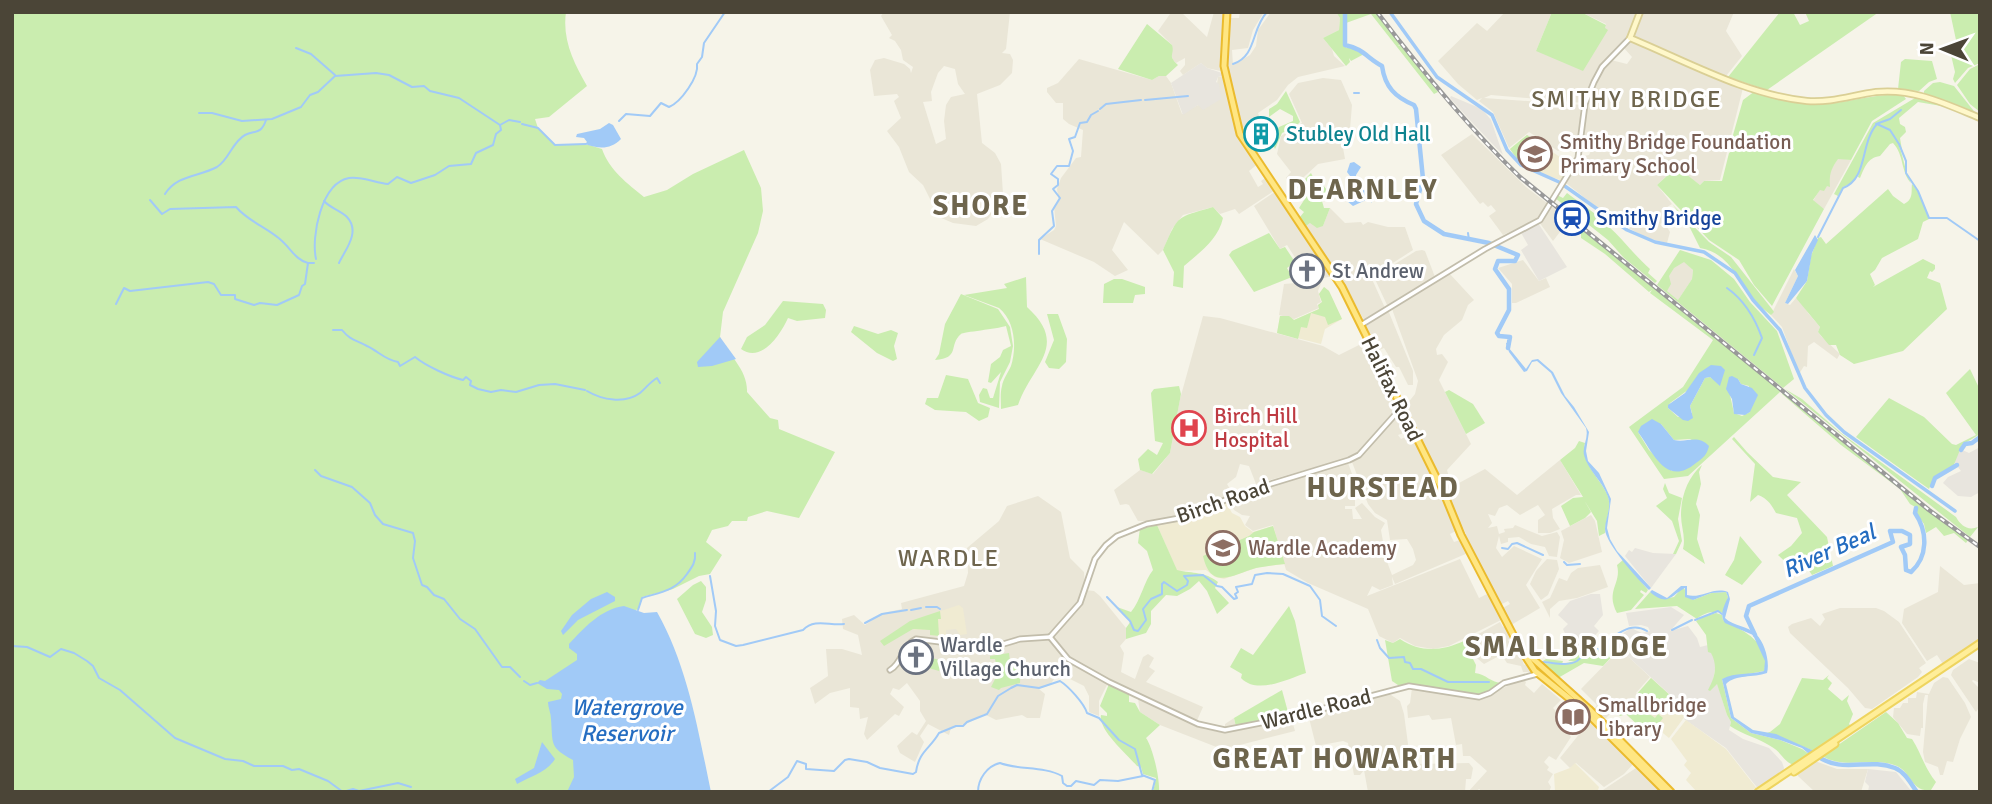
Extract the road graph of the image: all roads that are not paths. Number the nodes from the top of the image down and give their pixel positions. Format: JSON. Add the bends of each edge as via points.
{"nodes":[{"id":1,"x":1227,"y":12,"type":"edge"},
{"id":2,"x":1640,"y":12,"type":"edge"},
{"id":3,"x":1630,"y":38,"type":"junction"},
{"id":4,"x":1980,"y":118,"type":"edge"},
{"id":5,"x":1361,"y":325,"type":"junction"},
{"id":6,"x":1403,"y":412,"type":"junction"},
{"id":7,"x":1394,"y":417,"type":"junction"},
{"id":8,"x":1050,"y":637,"type":"junction"},
{"id":9,"x":1980,"y":643,"type":"edge"},
{"id":10,"x":1535,"y":669,"type":"junction"},
{"id":11,"x":890,"y":670,"type":"dead end"},
{"id":12,"x":1559,"y":683,"type":"junction"},
{"id":13,"x":1812,"y":758,"type":"junction"},
{"id":14,"x":1669,"y":792,"type":"edge"},
{"id":15,"x":1758,"y":792,"type":"edge"},
{"id":16,"x":1765,"y":792,"type":"edge"}],
"edges":[{"from":1,"to":5,"type":"highway","name":"Halifax Road","via":[[1224,69],[1240,134],[1335,276]]},
{"from":2,"to":3,"type":"main road"},
{"from":3,"to":4,"type":"main road","via":[[1745,86],[1791,99],[1819,102],[1879,92],[1911,93]]},
{"from":3,"to":5,"type":"street","via":[[1594,82],[1585,104],[1578,158],[1540,220]]},
{"from":5,"to":6,"type":"highway","name":"Halifax Road"},
{"from":6,"to":7,"type":"street"},
{"from":6,"to":7,"type":"street","name":"Birch Road"},
{"from":6,"to":10,"type":"highway","name":"Halifax Road","via":[[1461,535]]},
{"from":7,"to":8,"type":"street","name":"Birch Road","via":[[1349,460],[1238,494],[1191,516],[1147,524],[1117,536],[1095,559],[1080,603]]},
{"from":8,"to":10,"type":"street","name":"Wardle Road","via":[[1064,656],[1108,681],[1198,724],[1228,730],[1409,686],[1479,697]]},
{"from":8,"to":11,"type":"street","via":[[990,648],[916,639]]},
{"from":9,"to":13,"type":"main road"},
{"from":10,"to":12,"type":"highway"},
{"from":10,"to":12,"type":"highway","name":"Halifax Road"},
{"from":10,"to":14,"type":"highway","name":"Halifax Road"},
{"from":12,"to":14,"type":"highway","name":"Halifax Road"},
{"from":13,"to":15,"type":"main road"},
{"from":13,"to":16,"type":"main road"}]}
